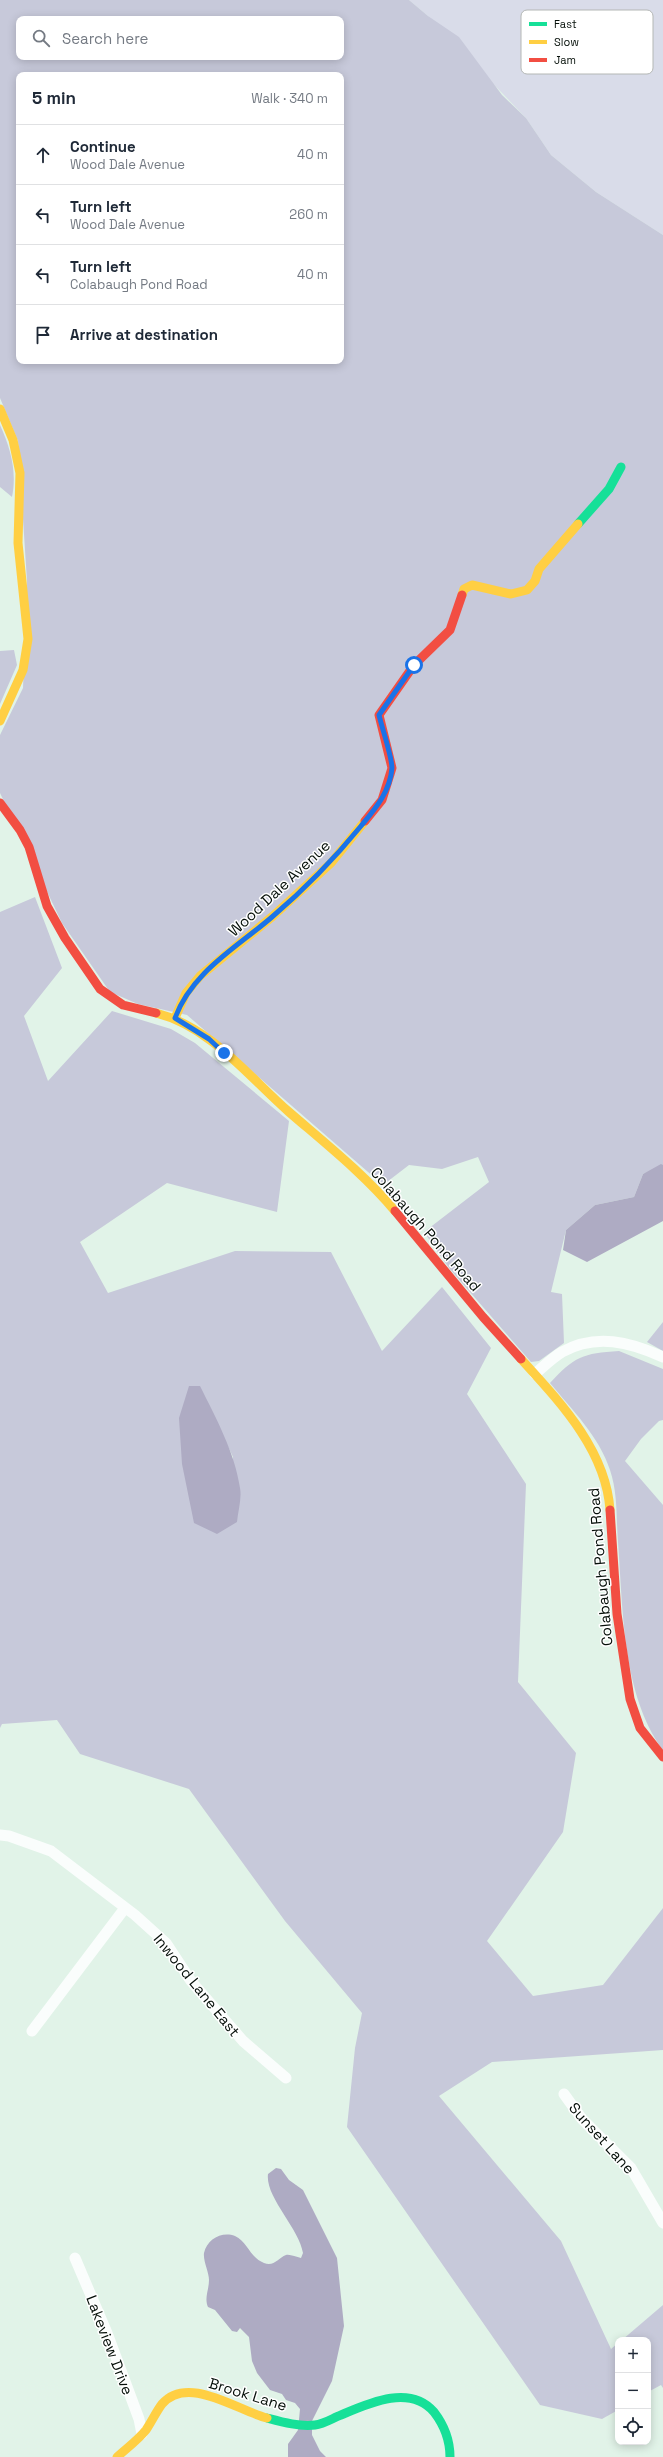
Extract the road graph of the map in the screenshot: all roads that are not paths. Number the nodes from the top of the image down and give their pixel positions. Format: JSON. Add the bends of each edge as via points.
{"nodes":[{"id":1,"x":0,"y":409,"type":"edge"},
{"id":2,"x":622,"y":467,"type":"dead end"},
{"id":3,"x":0,"y":721,"type":"edge"},
{"id":4,"x":0,"y":803,"type":"edge"},
{"id":5,"x":175,"y":1018,"type":"junction"},
{"id":6,"x":663,"y":1357,"type":"edge"},
{"id":7,"x":535,"y":1374,"type":"junction"},
{"id":8,"x":663,"y":1757,"type":"edge"},
{"id":9,"x":0,"y":1835,"type":"edge"},
{"id":10,"x":126,"y":1908,"type":"junction"},
{"id":11,"x":32,"y":2031,"type":"dead end"},
{"id":12,"x":286,"y":2078,"type":"dead end"},
{"id":13,"x":564,"y":2094,"type":"dead end"},
{"id":14,"x":663,"y":2223,"type":"edge"},
{"id":15,"x":75,"y":2258,"type":"dead end"},
{"id":16,"x":142,"y":2434,"type":"junction"},
{"id":17,"x":117,"y":2457,"type":"edge"},
{"id":18,"x":450,"y":2457,"type":"edge"}],
"edges":[{"from":1,"to":3,"type":"street","via":[[13,440],[20,473],[18,543],[28,639],[23,670]]},
{"from":2,"to":5,"type":"street","name":"Wood Dale Avenue","via":[[610,488],[539,569],[535,581],[527,590],[511,594],[472,585],[464,589],[450,630],[414,665],[379,715],[392,768],[382,800],[331,863],[273,916],[200,976],[186,993]]},
{"from":4,"to":5,"type":"street","name":"Colabaugh Pond Road","via":[[29,847],[47,906],[61,932],[100,989],[123,1006]]},
{"from":5,"to":7,"type":"street","name":"Colabaugh Pond Road","via":[[209,1039],[288,1111],[345,1158],[380,1193],[483,1317]]},
{"from":6,"to":7,"type":"street","via":[[619,1341],[590,1341],[562,1352]]},
{"from":7,"to":8,"type":"street","name":"Colabaugh Pond Road","via":[[589,1443],[606,1481],[610,1503],[617,1614],[629,1693],[640,1728]]},
{"from":9,"to":10,"type":"street","name":"Inwood Lane East","via":[[51,1851]]},
{"from":10,"to":11,"type":"street"},
{"from":10,"to":12,"type":"street","name":"Inwood Lane East","via":[[166,1943],[191,1981],[243,2041]]},
{"from":13,"to":14,"type":"street","name":"Sunset Lane","via":[[582,2119],[631,2168]]},
{"from":15,"to":16,"type":"street","name":"Lakeview Drive","via":[[107,2333],[139,2419]]},
{"from":16,"to":17,"type":"street","name":"Brook Lane"},
{"from":16,"to":18,"type":"street","name":"Brook Lane","via":[[160,2407],[171,2397],[185,2393],[209,2396],[260,2416],[317,2425],[387,2398],[406,2396],[419,2400],[435,2412],[448,2436]]}]}
